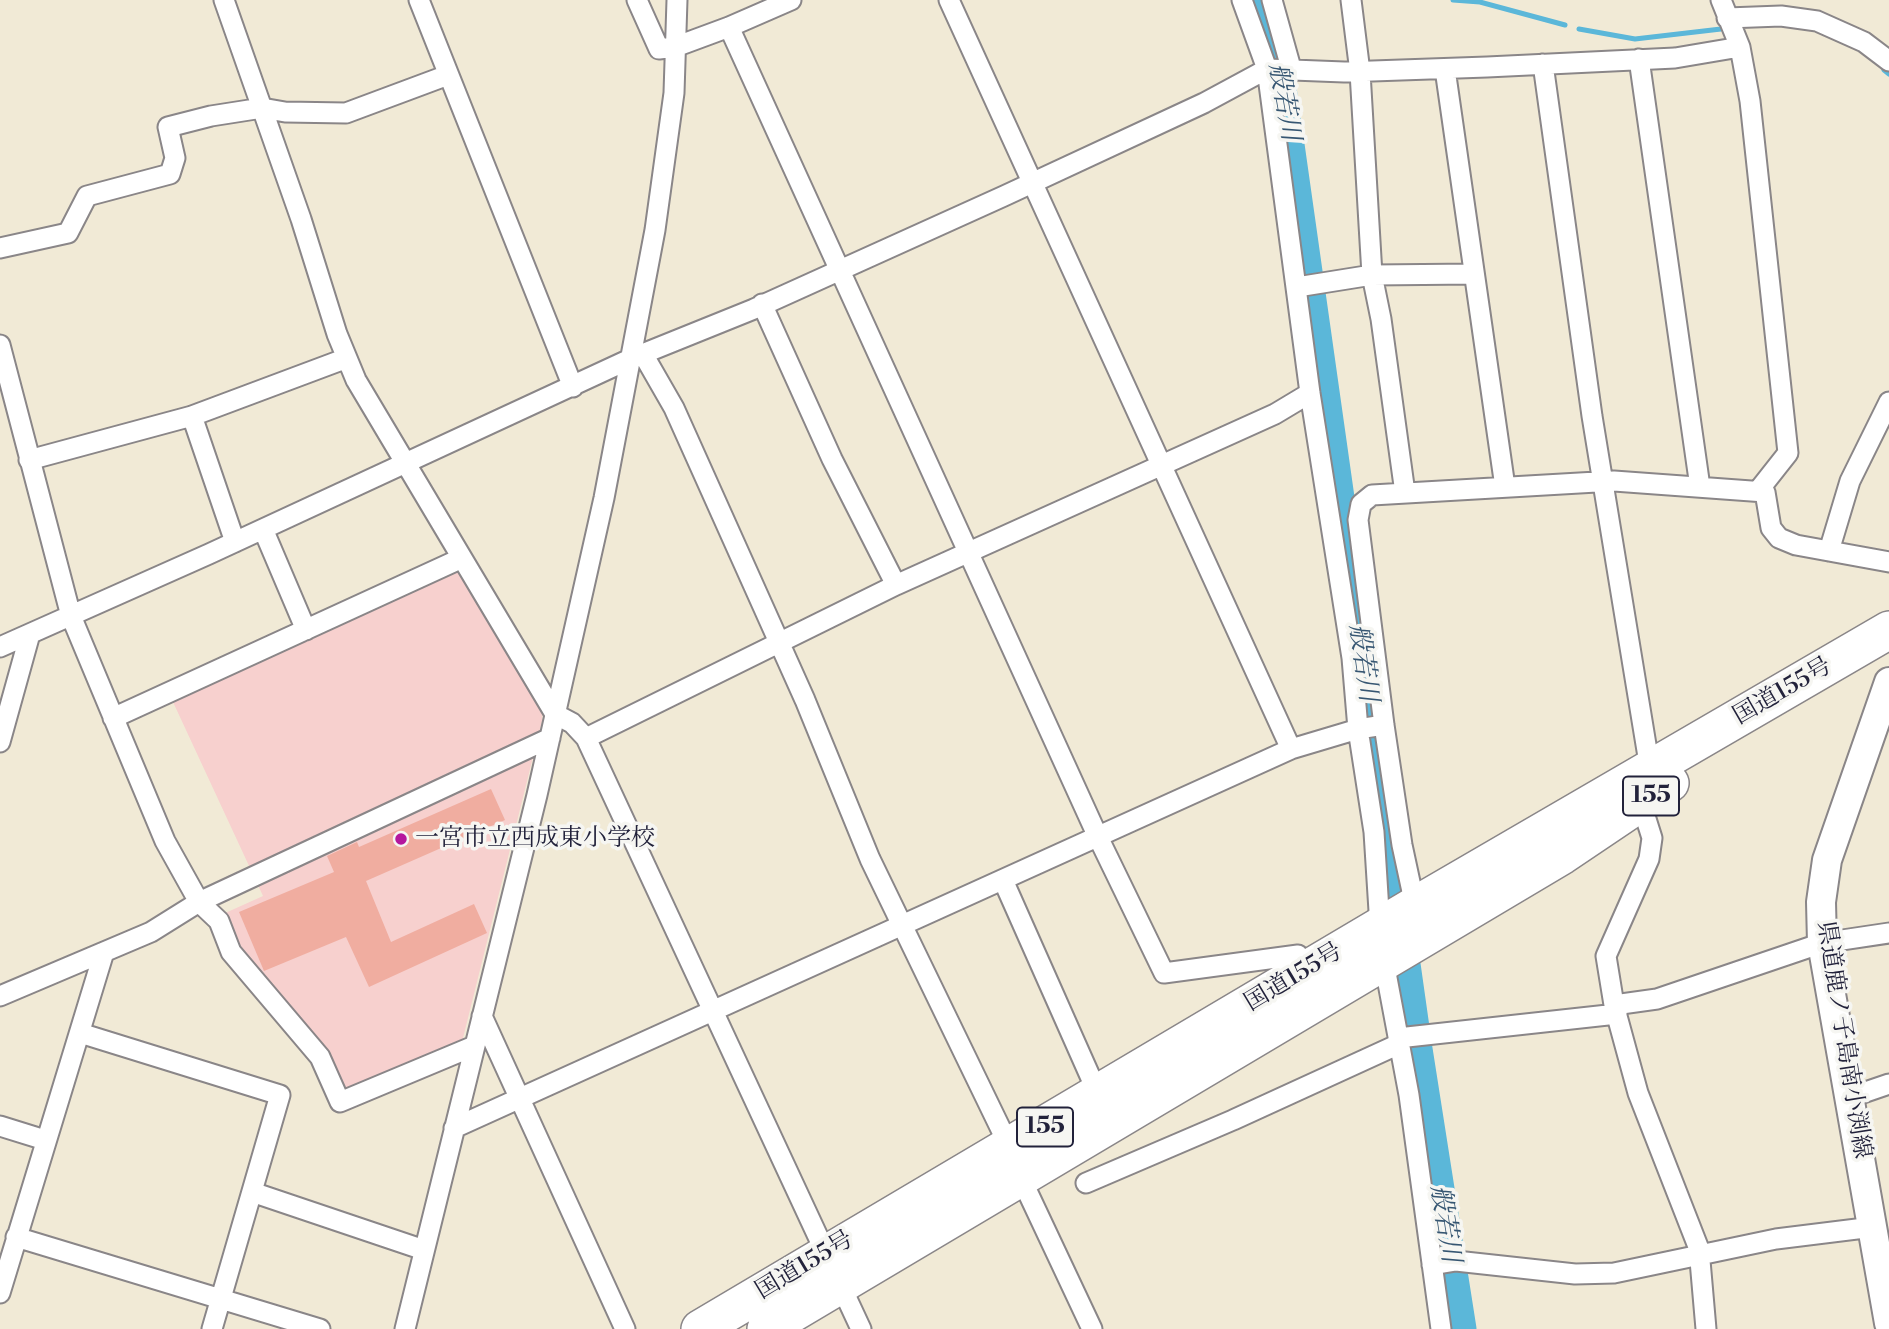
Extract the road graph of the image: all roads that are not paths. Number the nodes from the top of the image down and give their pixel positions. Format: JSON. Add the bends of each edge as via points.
{"nodes":[{"id":1,"x":224,"y":0,"type":"edge"},
{"id":2,"x":419,"y":0,"type":"edge"},
{"id":3,"x":637,"y":0,"type":"edge"},
{"id":4,"x":677,"y":0,"type":"edge"},
{"id":5,"x":791,"y":0,"type":"edge"},
{"id":6,"x":950,"y":0,"type":"edge"},
{"id":7,"x":1242,"y":0,"type":"edge"},
{"id":8,"x":1272,"y":0,"type":"edge"},
{"id":9,"x":1351,"y":0,"type":"edge"},
{"id":10,"x":1724,"y":9,"type":"edge"},
{"id":11,"x":729,"y":27,"type":"junction"},
{"id":12,"x":675,"y":47,"type":"junction"},
{"id":13,"x":1740,"y":47,"type":"junction"},
{"id":14,"x":1639,"y":59,"type":"junction"},
{"id":15,"x":1889,"y":61,"type":"edge"},
{"id":16,"x":1543,"y":64,"type":"junction"},
{"id":17,"x":1279,"y":68,"type":"junction"},
{"id":18,"x":1445,"y":69,"type":"junction"},
{"id":19,"x":1360,"y":72,"type":"junction"},
{"id":20,"x":448,"y":75,"type":"junction"},
{"id":21,"x":262,"y":108,"type":"junction"},
{"id":22,"x":1033,"y":182,"type":"junction"},
{"id":23,"x":0,"y":248,"type":"edge"},
{"id":24,"x":841,"y":270,"type":"junction"},
{"id":25,"x":1474,"y":274,"type":"junction"},
{"id":26,"x":1372,"y":275,"type":"junction"},
{"id":27,"x":1306,"y":285,"type":"junction"},
{"id":28,"x":762,"y":304,"type":"junction"},
{"id":29,"x":0,"y":345,"type":"edge"},
{"id":30,"x":637,"y":356,"type":"junction"},
{"id":31,"x":347,"y":358,"type":"junction"},
{"id":32,"x":4,"y":378,"type":"edge"},
{"id":33,"x":573,"y":387,"type":"junction"},
{"id":34,"x":1310,"y":393,"type":"junction"},
{"id":35,"x":1889,"y":402,"type":"edge"},
{"id":36,"x":192,"y":416,"type":"junction"},
{"id":37,"x":29,"y":460,"type":"junction"},
{"id":38,"x":407,"y":464,"type":"junction"},
{"id":39,"x":1162,"y":466,"type":"junction"},
{"id":40,"x":1604,"y":481,"type":"junction"},
{"id":41,"x":1505,"y":487,"type":"junction"},
{"id":42,"x":1700,"y":487,"type":"junction"},
{"id":43,"x":1758,"y":491,"type":"junction"},
{"id":44,"x":1405,"y":493,"type":"junction"},
{"id":45,"x":263,"y":529,"type":"junction"},
{"id":46,"x":235,"y":542,"type":"junction"},
{"id":47,"x":1829,"y":551,"type":"junction"},
{"id":48,"x":967,"y":553,"type":"junction"},
{"id":49,"x":462,"y":558,"type":"junction"},
{"id":50,"x":1889,"y":562,"type":"edge"},
{"id":51,"x":896,"y":584,"type":"junction"},
{"id":52,"x":71,"y":616,"type":"junction"},
{"id":53,"x":306,"y":630,"type":"junction"},
{"id":54,"x":1889,"y":630,"type":"edge"},
{"id":55,"x":30,"y":634,"type":"junction"},
{"id":56,"x":778,"y":641,"type":"junction"},
{"id":57,"x":0,"y":647,"type":"edge"},
{"id":58,"x":1889,"y":648,"type":"edge"},
{"id":59,"x":1889,"y":682,"type":"edge"},
{"id":60,"x":555,"y":714,"type":"junction"},
{"id":61,"x":113,"y":718,"type":"junction"},
{"id":62,"x":1371,"y":727,"type":"junction"},
{"id":63,"x":550,"y":738,"type":"junction"},
{"id":64,"x":586,"y":738,"type":"junction"},
{"id":65,"x":0,"y":742,"type":"edge"},
{"id":66,"x":1291,"y":749,"type":"junction"},
{"id":67,"x":1646,"y":786,"type":"junction"},
{"id":68,"x":1098,"y":837,"type":"junction"},
{"id":69,"x":1003,"y":880,"type":"junction"},
{"id":70,"x":200,"y":902,"type":"junction"},
{"id":71,"x":904,"y":925,"type":"junction"},
{"id":72,"x":1401,"y":933,"type":"junction"},
{"id":73,"x":1889,"y":933,"type":"edge"},
{"id":74,"x":1822,"y":943,"type":"junction"},
{"id":75,"x":104,"y":952,"type":"junction"},
{"id":76,"x":1298,"y":955,"type":"dead end"},
{"id":77,"x":0,"y":996,"type":"edge"},
{"id":78,"x":1615,"y":1009,"type":"junction"},
{"id":79,"x":711,"y":1011,"type":"junction"},
{"id":80,"x":481,"y":1016,"type":"junction"},
{"id":81,"x":80,"y":1033,"type":"junction"},
{"id":82,"x":1407,"y":1038,"type":"junction"},
{"id":83,"x":474,"y":1046,"type":"junction"},
{"id":84,"x":1889,"y":1084,"type":"edge"},
{"id":85,"x":1098,"y":1094,"type":"junction"},
{"id":86,"x":1851,"y":1097,"type":"junction"},
{"id":87,"x":520,"y":1101,"type":"junction"},
{"id":88,"x":0,"y":1126,"type":"edge"},
{"id":89,"x":454,"y":1128,"type":"junction"},
{"id":90,"x":45,"y":1140,"type":"junction"},
{"id":91,"x":1015,"y":1162,"type":"junction"},
{"id":92,"x":1086,"y":1183,"type":"dead end"},
{"id":93,"x":252,"y":1192,"type":"junction"},
{"id":94,"x":1873,"y":1227,"type":"junction"},
{"id":95,"x":16,"y":1237,"type":"junction"},
{"id":96,"x":424,"y":1250,"type":"junction"},
{"id":97,"x":1700,"y":1256,"type":"junction"},
{"id":98,"x":1442,"y":1263,"type":"junction"},
{"id":99,"x":833,"y":1269,"type":"junction"},
{"id":100,"x":0,"y":1293,"type":"edge"},
{"id":101,"x":221,"y":1299,"type":"junction"},
{"id":102,"x":1889,"y":1323,"type":"edge"},
{"id":103,"x":212,"y":1329,"type":"edge"},
{"id":104,"x":320,"y":1329,"type":"edge"},
{"id":105,"x":405,"y":1329,"type":"edge"},
{"id":106,"x":625,"y":1329,"type":"edge"},
{"id":107,"x":700,"y":1329,"type":"edge"},
{"id":108,"x":766,"y":1329,"type":"edge"},
{"id":109,"x":861,"y":1329,"type":"edge"},
{"id":110,"x":1092,"y":1329,"type":"edge"},
{"id":111,"x":1441,"y":1329,"type":"edge"},
{"id":112,"x":1706,"y":1329,"type":"edge"}],
"edges":[{"from":1,"to":21,"type":"street"},
{"from":2,"to":20,"type":"street"},
{"from":3,"to":12,"type":"street","via":[[659,49]]},
{"from":4,"to":12,"type":"street"},
{"from":5,"to":11,"type":"street"},
{"from":6,"to":22,"type":"street"},
{"from":7,"to":17,"type":"street"},
{"from":8,"to":17,"type":"street"},
{"from":9,"to":19,"type":"street"},
{"from":10,"to":13,"type":"street"},
{"from":10,"to":15,"type":"street","via":[[1817,21],[1864,42]]},
{"from":11,"to":12,"type":"street"},
{"from":11,"to":24,"type":"street"},
{"from":12,"to":30,"type":"street","via":[[674,93]]},
{"from":13,"to":14,"type":"street"},
{"from":13,"to":43,"type":"street","via":[[1750,101],[1788,453]]},
{"from":14,"to":16,"type":"street"},
{"from":14,"to":42,"type":"street"},
{"from":16,"to":18,"type":"street"},
{"from":16,"to":40,"type":"street"},
{"from":17,"to":19,"type":"street"},
{"from":17,"to":22,"type":"street"},
{"from":17,"to":27,"type":"street"},
{"from":18,"to":19,"type":"street"},
{"from":18,"to":25,"type":"street"},
{"from":19,"to":26,"type":"street"},
{"from":20,"to":21,"type":"street","via":[[346,113],[285,113]]},
{"from":20,"to":33,"type":"street"},
{"from":21,"to":23,"type":"street","via":[[168,127],[175,158],[170,174],[87,196],[68,233]]},
{"from":21,"to":31,"type":"street"},
{"from":22,"to":24,"type":"street"},
{"from":22,"to":39,"type":"street"},
{"from":24,"to":28,"type":"street"},
{"from":24,"to":48,"type":"street"},
{"from":25,"to":26,"type":"street"},
{"from":25,"to":41,"type":"street"},
{"from":26,"to":27,"type":"street"},
{"from":26,"to":44,"type":"street"},
{"from":27,"to":34,"type":"street"},
{"from":28,"to":30,"type":"street"},
{"from":28,"to":51,"type":"street"},
{"from":29,"to":32,"type":"street"},
{"from":30,"to":33,"type":"street"},
{"from":30,"to":56,"type":"street","via":[[674,408]]},
{"from":30,"to":60,"type":"street"},
{"from":31,"to":36,"type":"street"},
{"from":31,"to":38,"type":"street"},
{"from":32,"to":37,"type":"street"},
{"from":33,"to":38,"type":"street"},
{"from":34,"to":39,"type":"street"},
{"from":34,"to":62,"type":"street","via":[[1352,658]]},
{"from":35,"to":47,"type":"street","via":[[1850,481]]},
{"from":36,"to":37,"type":"street"},
{"from":36,"to":46,"type":"street"},
{"from":37,"to":52,"type":"street"},
{"from":38,"to":45,"type":"street"},
{"from":38,"to":49,"type":"street"},
{"from":39,"to":48,"type":"street"},
{"from":39,"to":66,"type":"street"},
{"from":40,"to":41,"type":"street"},
{"from":40,"to":42,"type":"street"},
{"from":40,"to":67,"type":"street"},
{"from":41,"to":44,"type":"street"},
{"from":42,"to":43,"type":"street"},
{"from":43,"to":47,"type":"street","via":[[1765,492],[1771,528],[1779,538]]},
{"from":44,"to":62,"type":"street","via":[[1371,495],[1360,504]]},
{"from":45,"to":46,"type":"street"},
{"from":45,"to":53,"type":"street"},
{"from":46,"to":52,"type":"street"},
{"from":47,"to":50,"type":"street"},
{"from":48,"to":51,"type":"street"},
{"from":48,"to":68,"type":"street"},
{"from":49,"to":53,"type":"street"},
{"from":49,"to":60,"type":"street"},
{"from":51,"to":56,"type":"street"},
{"from":52,"to":55,"type":"street"},
{"from":52,"to":61,"type":"street"},
{"from":53,"to":61,"type":"street"},
{"from":54,"to":67,"type":"highway","name":"国道155号","number":"155"},
{"from":55,"to":57,"type":"street"},
{"from":55,"to":65,"type":"street"},
{"from":56,"to":64,"type":"street"},
{"from":56,"to":71,"type":"street","via":[[870,859]]},
{"from":58,"to":67,"type":"highway","name":"国道155号","number":"155","via":[[1799,695]]},
{"from":59,"to":74,"type":"main road","name":"県道鹿ノ子島南小渕線","via":[[1827,860]]},
{"from":60,"to":63,"type":"street"},
{"from":60,"to":64,"type":"street"},
{"from":61,"to":70,"type":"street","via":[[165,841]]},
{"from":62,"to":66,"type":"street"},
{"from":62,"to":72,"type":"street"},
{"from":62,"to":72,"type":"street","via":[[1374,832]]},
{"from":63,"to":70,"type":"street"},
{"from":63,"to":80,"type":"street"},
{"from":64,"to":79,"type":"street"},
{"from":66,"to":68,"type":"street"},
{"from":67,"to":72,"type":"highway","name":"国道155号","number":"155","via":[[1563,855]]},
{"from":67,"to":78,"type":"street","via":[[1649,859],[1606,956]]},
{"from":68,"to":69,"type":"street"},
{"from":68,"to":76,"type":"street","via":[[1164,973]]},
{"from":69,"to":71,"type":"street"},
{"from":69,"to":85,"type":"street"},
{"from":70,"to":75,"type":"street","via":[[151,932]]},
{"from":70,"to":83,"type":"street","via":[[219,921],[231,952],[320,1058],[340,1102]]},
{"from":71,"to":79,"type":"street"},
{"from":71,"to":91,"type":"street"},
{"from":72,"to":82,"type":"street"},
{"from":72,"to":85,"type":"highway","name":"国道155号","number":"155"},
{"from":72,"to":91,"type":"highway","name":"国道155号","number":"155"},
{"from":73,"to":74,"type":"street"},
{"from":74,"to":78,"type":"street"},
{"from":74,"to":86,"type":"main road","name":"県道鹿ノ子島南小渕線"},
{"from":75,"to":77,"type":"street"},
{"from":75,"to":81,"type":"street"},
{"from":78,"to":82,"type":"street"},
{"from":78,"to":97,"type":"street","via":[[1638,1093]]},
{"from":79,"to":87,"type":"street"},
{"from":79,"to":99,"type":"street"},
{"from":80,"to":83,"type":"street"},
{"from":80,"to":87,"type":"street"},
{"from":81,"to":90,"type":"street"},
{"from":81,"to":93,"type":"street","via":[[280,1095]]},
{"from":82,"to":92,"type":"street"},
{"from":82,"to":98,"type":"street"},
{"from":83,"to":89,"type":"street"},
{"from":84,"to":86,"type":"street"},
{"from":85,"to":91,"type":"highway","name":"国道155号","number":"155"},
{"from":86,"to":94,"type":"main road","name":"県道鹿ノ子島南小渕線"},
{"from":87,"to":89,"type":"street"},
{"from":87,"to":106,"type":"street"},
{"from":88,"to":90,"type":"street"},
{"from":89,"to":96,"type":"street"},
{"from":90,"to":95,"type":"street"},
{"from":91,"to":99,"type":"highway","name":"国道155号","number":"155"},
{"from":91,"to":110,"type":"street"},
{"from":93,"to":96,"type":"street"},
{"from":93,"to":101,"type":"street"},
{"from":94,"to":97,"type":"street","via":[[1776,1239]]},
{"from":94,"to":102,"type":"main road","name":"県道鹿ノ子島南小渕線"},
{"from":95,"to":100,"type":"street"},
{"from":95,"to":101,"type":"street"},
{"from":96,"to":105,"type":"street"},
{"from":97,"to":98,"type":"street","via":[[1575,1274]]},
{"from":97,"to":112,"type":"street"},
{"from":98,"to":111,"type":"street"},
{"from":99,"to":107,"type":"highway","name":"国道155号","number":"155"},
{"from":99,"to":108,"type":"highway","name":"国道155号","number":"155"},
{"from":99,"to":109,"type":"street"},
{"from":101,"to":103,"type":"street"},
{"from":101,"to":104,"type":"street"}]}
